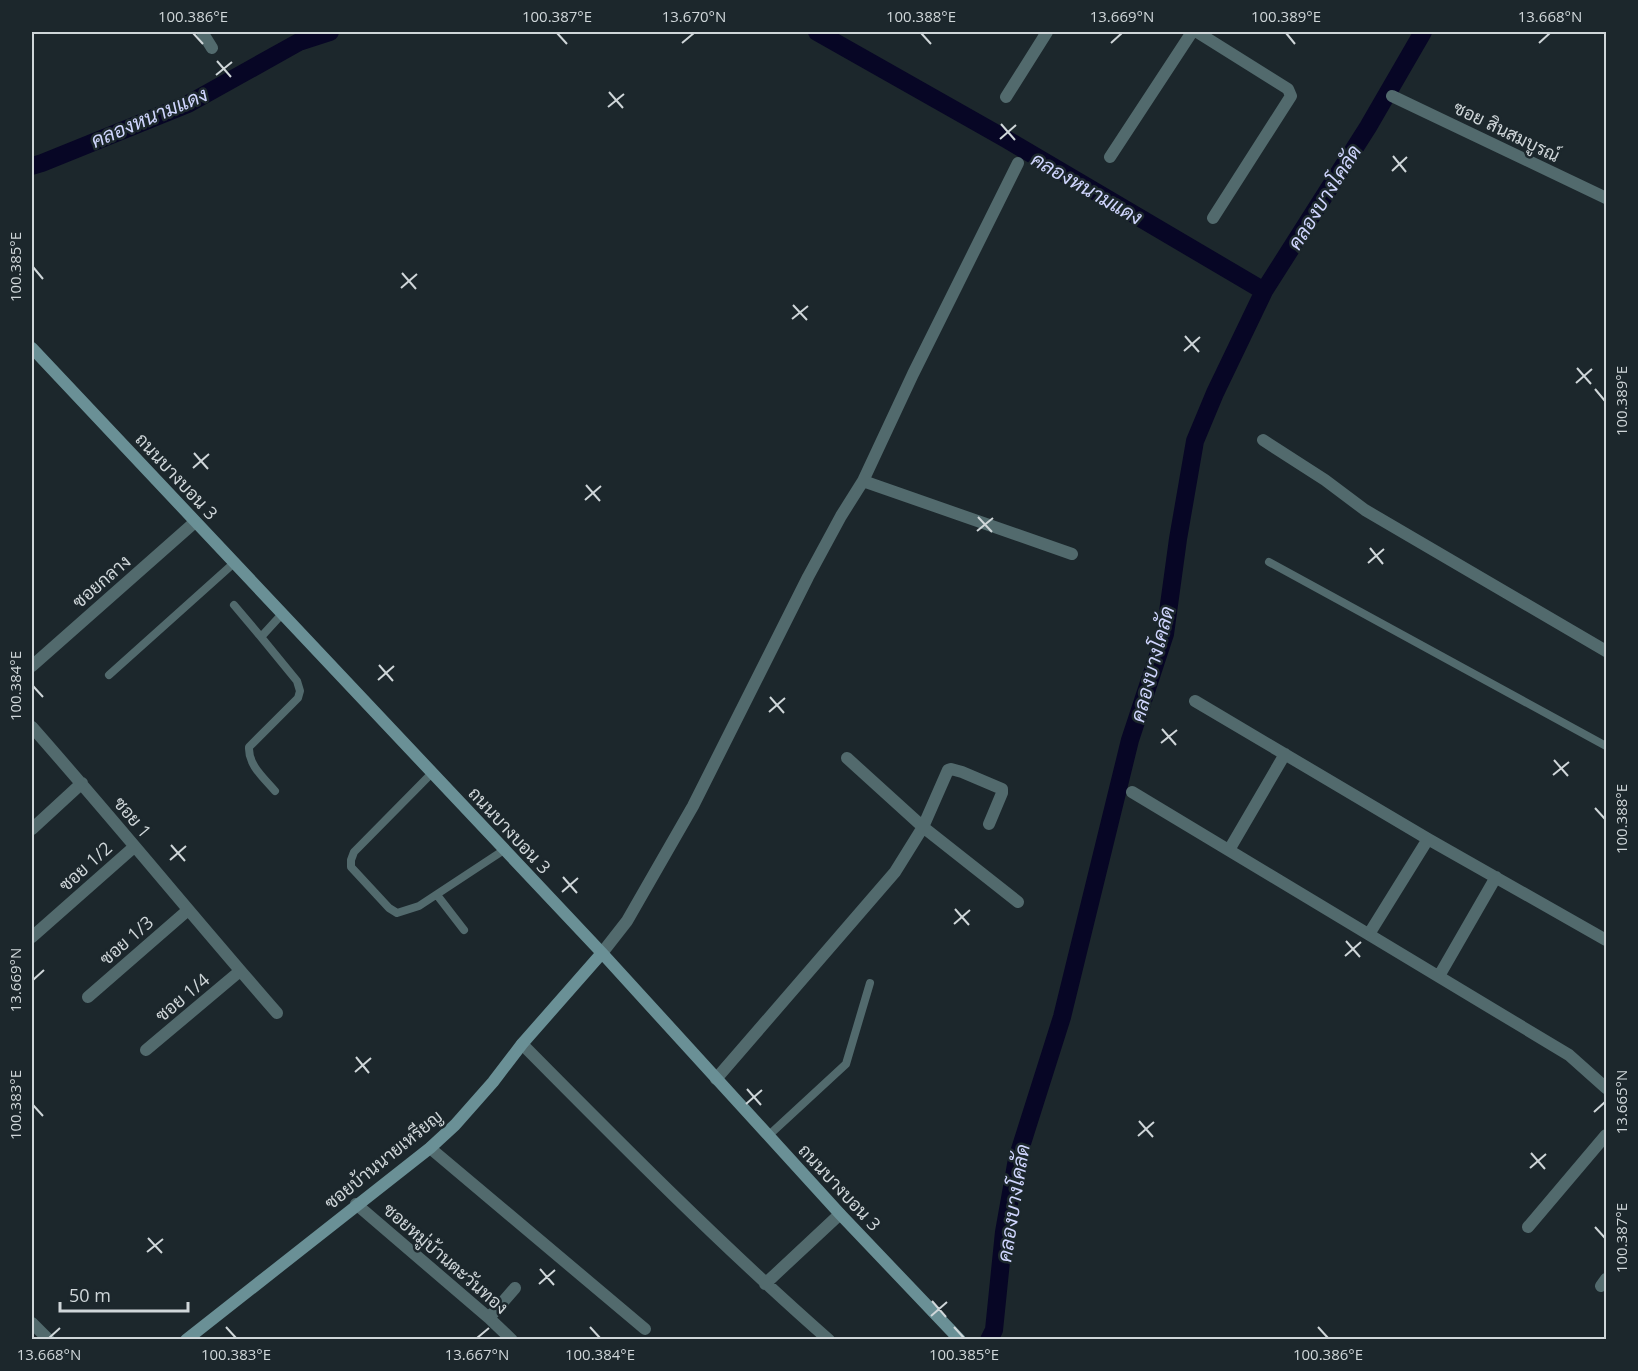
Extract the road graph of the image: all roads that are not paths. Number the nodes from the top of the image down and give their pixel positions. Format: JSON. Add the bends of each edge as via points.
{"nodes":[{"id":1,"x":202,"y":32,"type":"edge"},
{"id":2,"x":1047,"y":32,"type":"edge"},
{"id":3,"x":1192,"y":32,"type":"edge"},
{"id":4,"x":1197,"y":32,"type":"edge"},
{"id":5,"x":212,"y":48,"type":"dead end"},
{"id":6,"x":1392,"y":96,"type":"dead end"},
{"id":7,"x":1006,"y":97,"type":"dead end"},
{"id":8,"x":1110,"y":157,"type":"dead end"},
{"id":9,"x":1018,"y":163,"type":"dead end"},
{"id":10,"x":1606,"y":198,"type":"edge"},
{"id":11,"x":1213,"y":218,"type":"dead end"},
{"id":12,"x":32,"y":348,"type":"edge"},
{"id":13,"x":1263,"y":440,"type":"dead end"},
{"id":14,"x":863,"y":481,"type":"junction"},
{"id":15,"x":195,"y":522,"type":"junction"},
{"id":16,"x":1072,"y":554,"type":"dead end"},
{"id":17,"x":1269,"y":562,"type":"dead end"},
{"id":18,"x":234,"y":563,"type":"junction"},
{"id":19,"x":234,"y":605,"type":"dead end"},
{"id":20,"x":282,"y":614,"type":"junction"},
{"id":21,"x":261,"y":637,"type":"junction"},
{"id":22,"x":1606,"y":651,"type":"edge"},
{"id":23,"x":32,"y":666,"type":"edge"},
{"id":24,"x":110,"y":675,"type":"dead end"},
{"id":25,"x":1195,"y":701,"type":"dead end"},
{"id":26,"x":32,"y":727,"type":"edge"},
{"id":27,"x":1606,"y":746,"type":"edge"},
{"id":28,"x":1286,"y":754,"type":"junction"},
{"id":29,"x":847,"y":758,"type":"dead end"},
{"id":30,"x":432,"y":773,"type":"junction"},
{"id":31,"x":82,"y":783,"type":"junction"},
{"id":32,"x":275,"y":791,"type":"dead end"},
{"id":33,"x":1132,"y":792,"type":"dead end"},
{"id":34,"x":989,"y":824,"type":"dead end"},
{"id":35,"x":923,"y":827,"type":"junction"},
{"id":36,"x":32,"y":829,"type":"edge"},
{"id":37,"x":1428,"y":839,"type":"junction"},
{"id":38,"x":134,"y":847,"type":"junction"},
{"id":39,"x":504,"y":849,"type":"junction"},
{"id":40,"x":1230,"y":850,"type":"junction"},
{"id":41,"x":1497,"y":878,"type":"junction"},
{"id":42,"x":437,"y":895,"type":"junction"},
{"id":43,"x":1018,"y":902,"type":"dead end"},
{"id":44,"x":188,"y":910,"type":"junction"},
{"id":45,"x":464,"y":930,"type":"dead end"},
{"id":46,"x":1369,"y":934,"type":"junction"},
{"id":47,"x":32,"y":937,"type":"edge"},
{"id":48,"x":1606,"y":940,"type":"edge"},
{"id":49,"x":602,"y":953,"type":"junction"},
{"id":50,"x":240,"y":971,"type":"junction"},
{"id":51,"x":1439,"y":976,"type":"junction"},
{"id":52,"x":870,"y":983,"type":"dead end"},
{"id":53,"x":88,"y":997,"type":"dead end"},
{"id":54,"x":277,"y":1013,"type":"dead end"},
{"id":55,"x":522,"y":1044,"type":"junction"},
{"id":56,"x":146,"y":1050,"type":"dead end"},
{"id":57,"x":716,"y":1079,"type":"junction"},
{"id":58,"x":1606,"y":1088,"type":"edge"},
{"id":59,"x":1606,"y":1135,"type":"edge"},
{"id":60,"x":768,"y":1136,"type":"junction"},
{"id":61,"x":430,"y":1148,"type":"junction"},
{"id":62,"x":356,"y":1204,"type":"junction"},
{"id":63,"x":840,"y":1214,"type":"junction"},
{"id":64,"x":1528,"y":1227,"type":"dead end"},
{"id":65,"x":765,"y":1284,"type":"junction"},
{"id":66,"x":515,"y":1288,"type":"dead end"},
{"id":67,"x":489,"y":1318,"type":"junction"},
{"id":68,"x":32,"y":1323,"type":"edge"},
{"id":69,"x":645,"y":1329,"type":"dead end"},
{"id":70,"x":958,"y":1337,"type":"edge"},
{"id":71,"x":49,"y":1340,"type":"edge"},
{"id":72,"x":186,"y":1340,"type":"edge"},
{"id":73,"x":512,"y":1340,"type":"edge"},
{"id":74,"x":829,"y":1340,"type":"edge"}],
"edges":[{"from":1,"to":5,"type":"street"},
{"from":2,"to":7,"type":"street"},
{"from":3,"to":8,"type":"street"},
{"from":4,"to":11,"type":"street","via":[[1288,89],[1291,96]]},
{"from":6,"to":10,"type":"street","name":"ซอย สินสมบูรณ์"},
{"from":9,"to":14,"type":"street"},
{"from":12,"to":15,"type":"main road","name":"ถนนบางบอน 3"},
{"from":13,"to":22,"type":"street","via":[[1365,510]]},
{"from":14,"to":16,"type":"street"},
{"from":14,"to":49,"type":"street","via":[[808,577],[693,806],[627,921]]},
{"from":15,"to":18,"type":"main road","name":"ถนนบางบอน 3"},
{"from":15,"to":23,"type":"street","name":"ซอยกลาง"},
{"from":17,"to":27,"type":"lane"},
{"from":18,"to":20,"type":"main road","name":"ถนนบางบอน 3"},
{"from":18,"to":24,"type":"lane"},
{"from":19,"to":21,"type":"lane"},
{"from":20,"to":21,"type":"lane"},
{"from":20,"to":30,"type":"main road","name":"ถนนบางบอน 3"},
{"from":21,"to":32,"type":"lane","via":[[297,681],[300,691],[298,698],[249,747],[252,764]]},
{"from":25,"to":28,"type":"street"},
{"from":26,"to":31,"type":"street","name":"ซอย 1"},
{"from":28,"to":37,"type":"street"},
{"from":28,"to":40,"type":"street"},
{"from":29,"to":35,"type":"street"},
{"from":30,"to":39,"type":"main road","name":"ถนนบางบอน 3"},
{"from":30,"to":42,"type":"lane","via":[[354,852],[351,867],[397,913]]},
{"from":31,"to":36,"type":"street"},
{"from":31,"to":38,"type":"street","name":"ซอย 1"},
{"from":33,"to":40,"type":"street"},
{"from":34,"to":35,"type":"street","via":[[1002,789],[951,769]]},
{"from":35,"to":43,"type":"street"},
{"from":35,"to":57,"type":"street","via":[[896,872]]},
{"from":37,"to":41,"type":"street"},
{"from":37,"to":46,"type":"street"},
{"from":38,"to":44,"type":"street","name":"ซอย 1"},
{"from":38,"to":47,"type":"street","name":"ซอย 1/2"},
{"from":39,"to":42,"type":"lane"},
{"from":39,"to":49,"type":"main road","name":"ถนนบางบอน 3"},
{"from":40,"to":46,"type":"street"},
{"from":41,"to":48,"type":"street"},
{"from":41,"to":51,"type":"street"},
{"from":42,"to":45,"type":"lane"},
{"from":44,"to":50,"type":"street","name":"ซอย 1"},
{"from":44,"to":53,"type":"street","name":"ซอย 1/3"},
{"from":46,"to":51,"type":"street"},
{"from":49,"to":55,"type":"main road","name":"ซอยบ้านนายเหรียญ"},
{"from":49,"to":57,"type":"main road","name":"ถนนบางบอน 3"},
{"from":50,"to":54,"type":"street","name":"ซอย 1"},
{"from":50,"to":56,"type":"street","name":"ซอย 1/4"},
{"from":51,"to":58,"type":"street","via":[[1569,1055]]},
{"from":52,"to":60,"type":"lane","via":[[846,1064]]},
{"from":55,"to":61,"type":"main road","name":"ซอยบ้านนายเหรียญ","via":[[493,1082]]},
{"from":55,"to":65,"type":"street"},
{"from":57,"to":60,"type":"main road","name":"ถนนบางบอน 3"},
{"from":59,"to":64,"type":"street"},
{"from":60,"to":63,"type":"main road","name":"ถนนบางบอน 3"},
{"from":61,"to":62,"type":"main road","name":"ซอยบ้านนายเหรียญ"},
{"from":61,"to":69,"type":"street"},
{"from":62,"to":67,"type":"street","name":"ซอยหมู่บ้านตะวันทอง"},
{"from":62,"to":72,"type":"main road","name":"ซอยบ้านนายเหรียญ"},
{"from":63,"to":65,"type":"street"},
{"from":63,"to":70,"type":"main road","name":"ถนนบางบอน 3"},
{"from":65,"to":74,"type":"street"},
{"from":66,"to":67,"type":"street"},
{"from":67,"to":73,"type":"street","name":"ซอยหมู่บ้านตะวันทอง"},
{"from":68,"to":71,"type":"street"}]}
